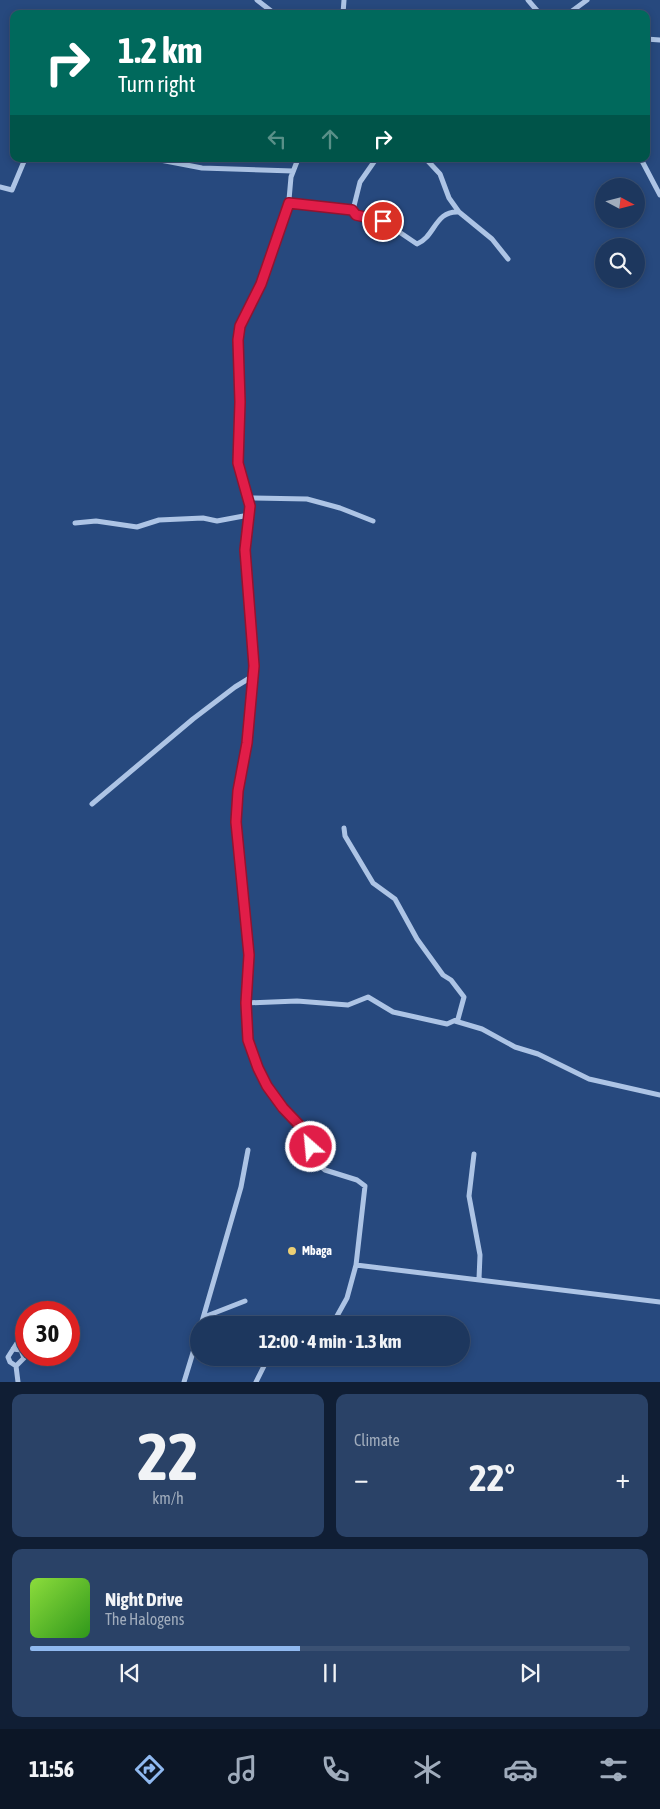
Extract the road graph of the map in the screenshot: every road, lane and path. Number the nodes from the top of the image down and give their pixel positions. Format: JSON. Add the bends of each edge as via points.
{"nodes":[{"id":1,"x":257,"y":0,"type":"edge"},
{"id":2,"x":528,"y":0,"type":"edge"},
{"id":3,"x":587,"y":0,"type":"edge"},
{"id":4,"x":270,"y":10,"type":"edge"},
{"id":5,"x":537,"y":10,"type":"edge"},
{"id":6,"x":573,"y":10,"type":"edge"},
{"id":7,"x":24,"y":162,"type":"edge"},
{"id":8,"x":171,"y":162,"type":"edge"},
{"id":9,"x":297,"y":162,"type":"edge"},
{"id":10,"x":374,"y":162,"type":"edge"},
{"id":11,"x":429,"y":162,"type":"edge"},
{"id":12,"x":643,"y":162,"type":"edge"},
{"id":13,"x":293,"y":172,"type":"junction"},
{"id":14,"x":0,"y":187,"type":"edge"},
{"id":15,"x":660,"y":195,"type":"edge"},
{"id":16,"x":289,"y":203,"type":"junction"},
{"id":17,"x":352,"y":210,"type":"junction"},
{"id":18,"x":459,"y":212,"type":"junction"},
{"id":19,"x":508,"y":259,"type":"dead end"},
{"id":20,"x":249,"y":498,"type":"junction"},
{"id":21,"x":249,"y":516,"type":"junction"},
{"id":22,"x":373,"y":521,"type":"dead end"},
{"id":23,"x":75,"y":523,"type":"dead end"},
{"id":24,"x":254,"y":676,"type":"junction"},
{"id":25,"x":92,"y":804,"type":"dead end"},
{"id":26,"x":344,"y":828,"type":"dead end"},
{"id":27,"x":246,"y":1003,"type":"junction"},
{"id":28,"x":455,"y":1022,"type":"junction"},
{"id":29,"x":660,"y":1095,"type":"edge"},
{"id":30,"x":248,"y":1150,"type":"dead end"},
{"id":31,"x":474,"y":1154,"type":"dead end"},
{"id":32,"x":356,"y":1265,"type":"junction"},
{"id":33,"x":479,"y":1279,"type":"junction"},
{"id":34,"x":246,"y":1301,"type":"dead end"},
{"id":35,"x":660,"y":1302,"type":"edge"},
{"id":36,"x":204,"y":1316,"type":"edge"},
{"id":37,"x":207,"y":1316,"type":"edge"},
{"id":38,"x":337,"y":1316,"type":"edge"},
{"id":39,"x":14,"y":1347,"type":"edge"},
{"id":40,"x":190,"y":1362,"type":"edge"},
{"id":41,"x":15,"y":1365,"type":"edge"},
{"id":42,"x":16,"y":1366,"type":"edge"},
{"id":43,"x":264,"y":1366,"type":"edge"},
{"id":44,"x":18,"y":1382,"type":"edge"},
{"id":45,"x":184,"y":1382,"type":"edge"},
{"id":46,"x":256,"y":1382,"type":"edge"}],
"edges":[{"from":1,"to":4,"type":"street"},
{"from":2,"to":5,"type":"street"},
{"from":3,"to":6,"type":"street"},
{"from":7,"to":14,"type":"street","via":[[12,190]]},
{"from":8,"to":13,"type":"street","via":[[202,168]]},
{"from":9,"to":13,"type":"street"},
{"from":10,"to":17,"type":"street","via":[[360,182]]},
{"from":11,"to":18,"type":"street","via":[[440,174],[449,198]]},
{"from":12,"to":15,"type":"street"},
{"from":13,"to":16,"type":"street"},
{"from":16,"to":17,"type":"street"},
{"from":16,"to":20,"type":"street","via":[[261,284],[240,326],[238,340],[238,463]]},
{"from":17,"to":18,"type":"street","via":[[356,215],[383,221],[416,244],[423,241],[442,216]]},
{"from":18,"to":19,"type":"street","via":[[492,239]]},
{"from":20,"to":21,"type":"street"},
{"from":20,"to":22,"type":"street","via":[[307,499]]},
{"from":21,"to":23,"type":"street","via":[[217,520],[159,520],[134,527],[96,521]]},
{"from":21,"to":24,"type":"street","via":[[245,550]]},
{"from":24,"to":25,"type":"street","via":[[193,719]]},
{"from":24,"to":27,"type":"street","via":[[236,809],[249,955]]},
{"from":26,"to":28,"type":"street","via":[[345,836],[373,883],[395,899],[417,939],[464,997]]},
{"from":27,"to":28,"type":"street","via":[[297,1001],[348,1005],[368,997],[393,1012],[447,1024]]},
{"from":27,"to":32,"type":"street","via":[[248,1040],[258,1068],[276,1099],[304,1130],[318,1164],[325,1170],[360,1181],[365,1188]]},
{"from":28,"to":29,"type":"street","via":[[482,1029],[515,1047],[594,1080]]},
{"from":30,"to":36,"type":"street","via":[[241,1187]]},
{"from":31,"to":33,"type":"street","via":[[469,1196],[480,1255]]},
{"from":32,"to":33,"type":"street"},
{"from":32,"to":38,"type":"street","via":[[348,1298]]},
{"from":33,"to":35,"type":"street"},
{"from":34,"to":37,"type":"street"},
{"from":39,"to":41,"type":"street","via":[[8,1357]]},
{"from":40,"to":45,"type":"street"},
{"from":42,"to":44,"type":"street"},
{"from":43,"to":46,"type":"street"}]}
